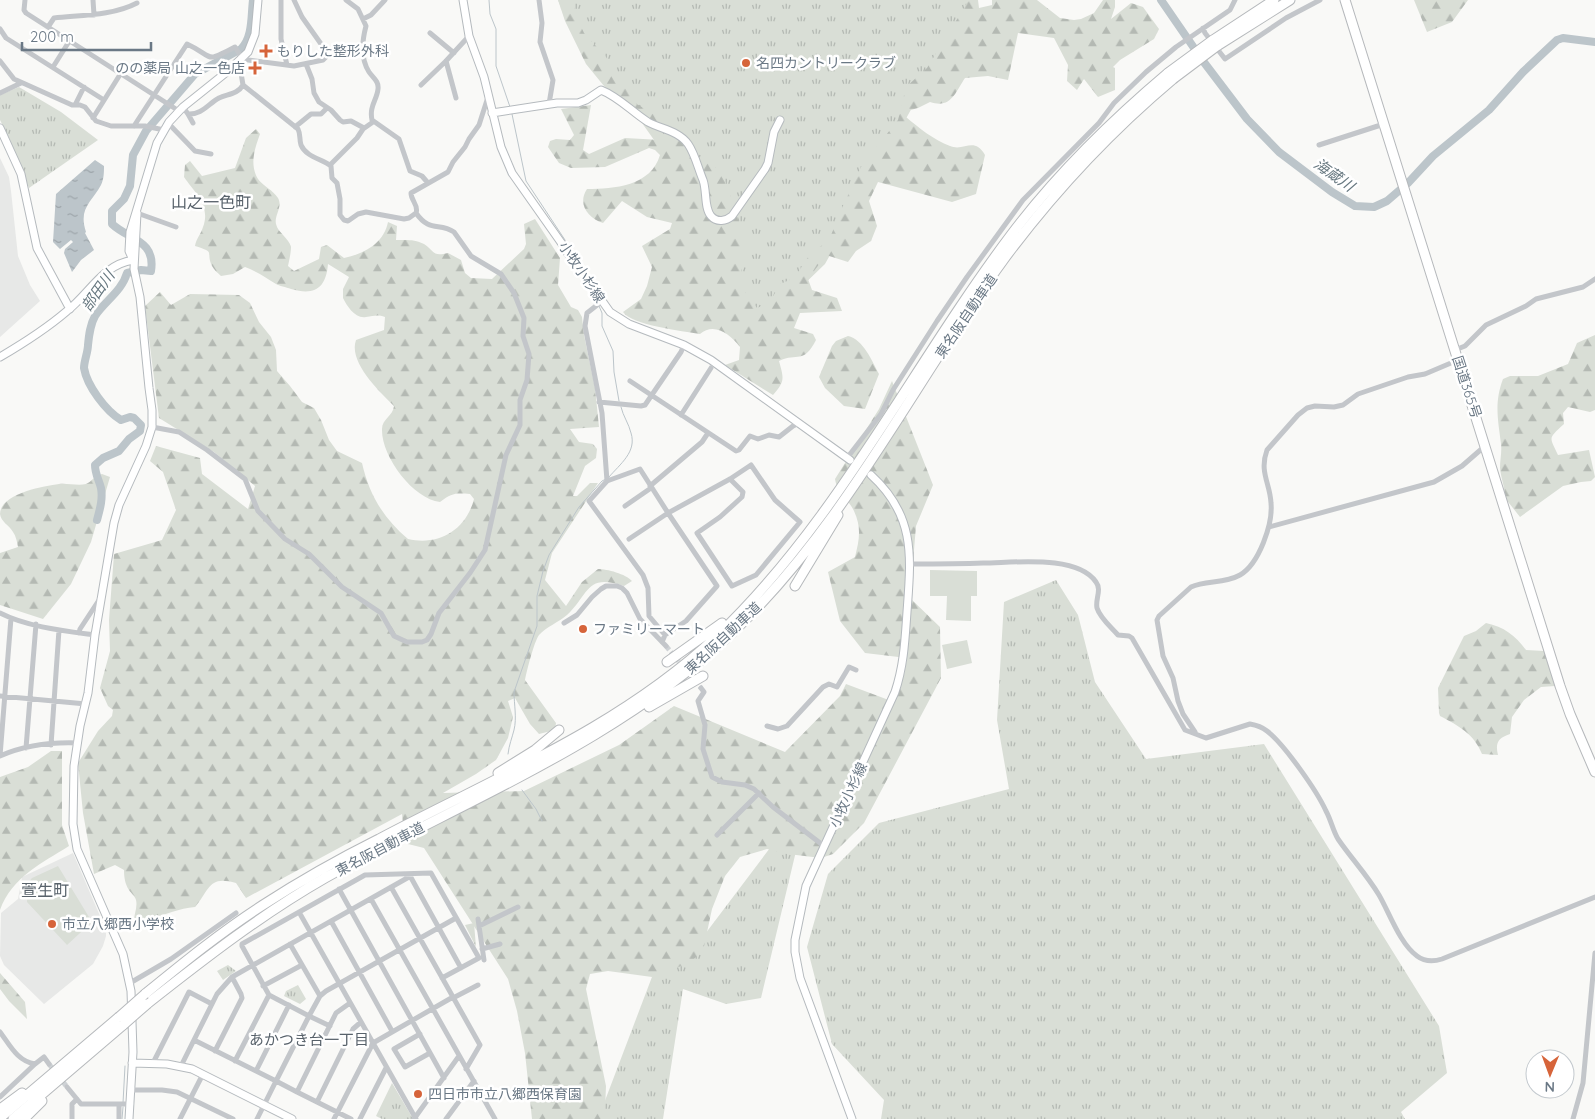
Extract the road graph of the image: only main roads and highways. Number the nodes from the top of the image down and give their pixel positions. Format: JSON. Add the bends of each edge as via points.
{"nodes":[{"id":1,"x":1274,"y":0,"type":"edge"},
{"id":2,"x":1290,"y":0,"type":"edge"},
{"id":3,"x":1345,"y":0,"type":"edge"},
{"id":4,"x":1215,"y":43,"type":"junction"},
{"id":5,"x":1170,"y":76,"type":"junction"},
{"id":6,"x":877,"y":450,"type":"junction"},
{"id":7,"x":772,"y":578,"type":"junction"},
{"id":8,"x":795,"y":586,"type":"dead end"},
{"id":9,"x":667,"y":662,"type":"dead end"},
{"id":10,"x":703,"y":676,"type":"dead end"},
{"id":11,"x":559,"y":730,"type":"dead end"},
{"id":12,"x":579,"y":745,"type":"junction"},
{"id":13,"x":1595,"y":772,"type":"edge"},
{"id":14,"x":444,"y":805,"type":"junction"},
{"id":15,"x":121,"y":1021,"type":"junction"},
{"id":16,"x":94,"y":1045,"type":"junction"},
{"id":17,"x":0,"y":1109,"type":"edge"},
{"id":18,"x":0,"y":1118,"type":"edge"},
{"id":19,"x":13,"y":1119,"type":"edge"},
{"id":20,"x":24,"y":1119,"type":"edge"}],
"edges":[{"from":1,"to":4,"type":"highway","name":"東名阪自動車道"},
{"from":2,"to":4,"type":"highway","name":"東名阪自動車道"},
{"from":3,"to":13,"type":"highway","name":"国道365号","via":[[1560,686]]},
{"from":4,"to":5,"type":"highway","name":"東名阪自動車道","bridge":true},
{"from":5,"to":6,"type":"highway","name":"東名阪自動車道","via":[[1065,184],[1019,239]]},
{"from":5,"to":7,"type":"highway","name":"東名阪自動車道","via":[[1116,119],[1028,212],[963,302],[848,479]]},
{"from":6,"to":8,"type":"highway"},
{"from":6,"to":12,"type":"highway","name":"東名阪自動車道","via":[[810,546],[739,626],[674,683]]},
{"from":7,"to":9,"type":"highway","via":[[718,627]]},
{"from":7,"to":14,"type":"highway","name":"東名阪自動車道","via":[[713,639],[647,692],[575,737]]},
{"from":10,"to":12,"type":"highway"},
{"from":11,"to":14,"type":"highway","via":[[530,753]]},
{"from":12,"to":15,"type":"highway","name":"東名阪自動車道","bridge":true,"via":[[321,880],[247,928]]},
{"from":14,"to":15,"type":"highway","name":"東名阪自動車道","bridge":true,"via":[[326,867],[261,906],[145,994]]},
{"from":15,"to":16,"type":"highway","name":"東名阪自動車道"},
{"from":16,"to":17,"type":"highway"},
{"from":16,"to":18,"type":"highway","name":"東名阪自動車道"},
{"from":16,"to":19,"type":"highway","name":"東名阪自動車道"},
{"from":16,"to":20,"type":"highway"}]}
